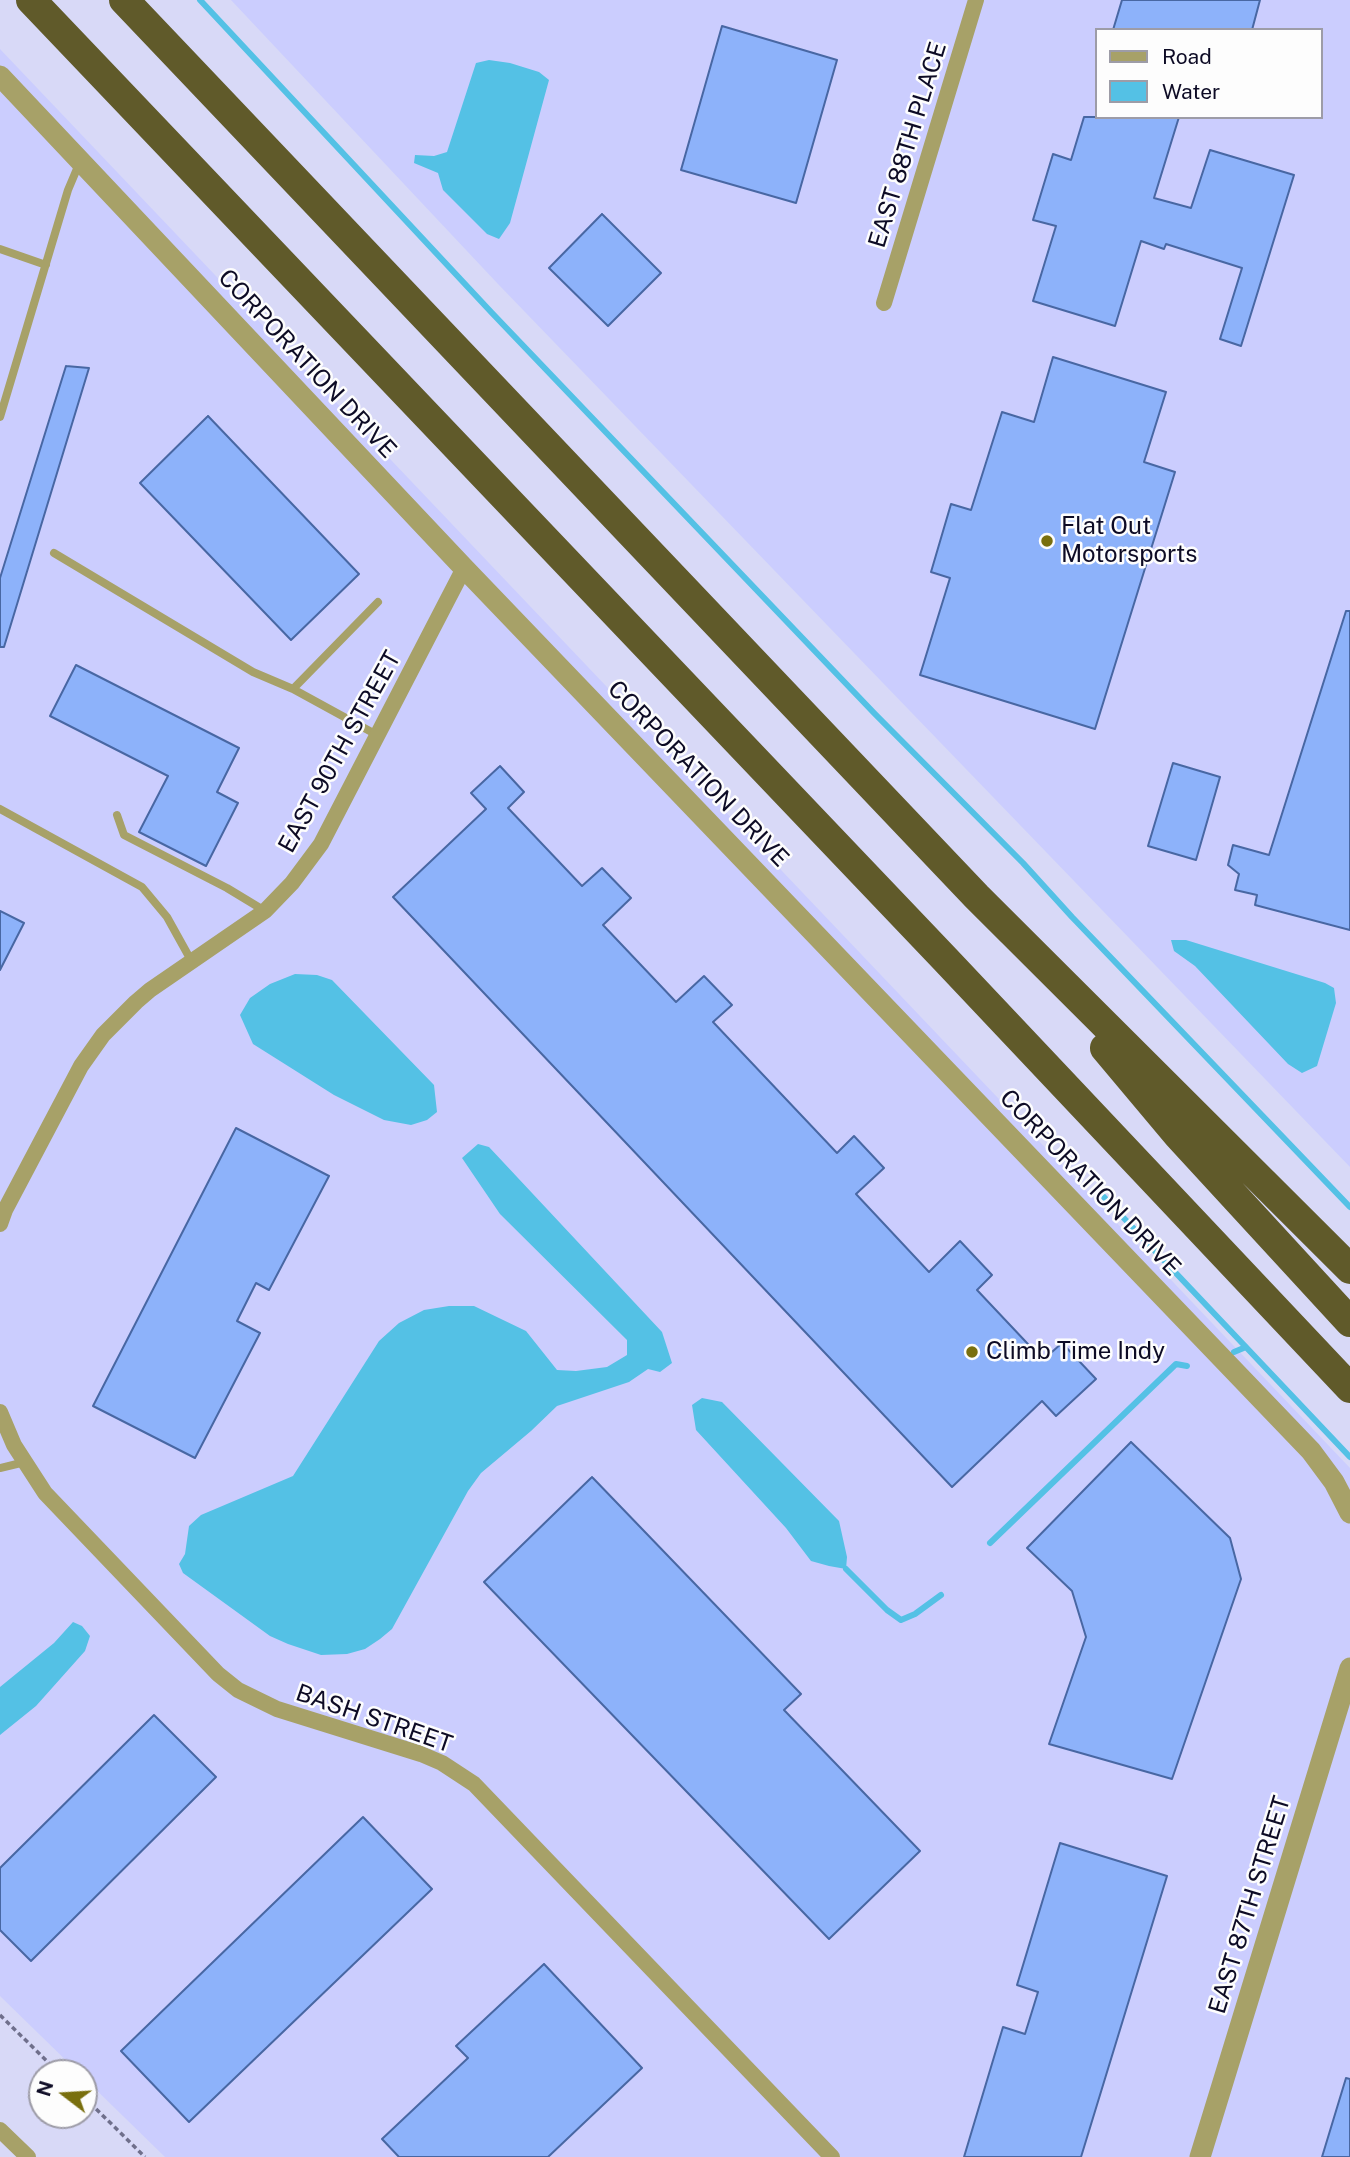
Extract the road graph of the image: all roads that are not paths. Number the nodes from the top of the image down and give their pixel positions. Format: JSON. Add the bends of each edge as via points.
{"nodes":[{"id":1,"x":31,"y":0,"type":"edge"},
{"id":2,"x":124,"y":0,"type":"edge"},
{"id":3,"x":976,"y":0,"type":"edge"},
{"id":4,"x":0,"y":76,"type":"edge"},
{"id":5,"x":80,"y":161,"type":"junction"},
{"id":6,"x":0,"y":249,"type":"edge"},
{"id":7,"x":46,"y":265,"type":"junction"},
{"id":8,"x":884,"y":303,"type":"dead end"},
{"id":9,"x":0,"y":417,"type":"edge"},
{"id":10,"x":54,"y":553,"type":"dead end"},
{"id":11,"x":464,"y":568,"type":"junction"},
{"id":12,"x":377,"y":602,"type":"dead end"},
{"id":13,"x":293,"y":689,"type":"junction"},
{"id":14,"x":377,"y":735,"type":"junction"},
{"id":15,"x":0,"y":809,"type":"edge"},
{"id":16,"x":117,"y":815,"type":"dead end"},
{"id":17,"x":977,"y":897,"type":"junction"},
{"id":18,"x":265,"y":911,"type":"junction"},
{"id":19,"x":192,"y":961,"type":"junction"},
{"id":20,"x":0,"y":1224,"type":"edge"},
{"id":21,"x":1350,"y":1269,"type":"edge"},
{"id":22,"x":1350,"y":1322,"type":"edge"},
{"id":23,"x":1350,"y":1388,"type":"edge"},
{"id":24,"x":0,"y":1412,"type":"edge"},
{"id":25,"x":24,"y":1462,"type":"junction"},
{"id":26,"x":0,"y":1468,"type":"edge"},
{"id":27,"x":1350,"y":1513,"type":"edge"},
{"id":28,"x":1350,"y":1668,"type":"edge"},
{"id":29,"x":0,"y":2130,"type":"edge"},
{"id":30,"x":28,"y":2157,"type":"edge"},
{"id":31,"x":832,"y":2157,"type":"edge"},
{"id":32,"x":1200,"y":2157,"type":"edge"}],
"edges":[{"from":1,"to":23,"type":"highway"},
{"from":2,"to":17,"type":"highway"},
{"from":3,"to":8,"type":"street","name":"EAST 88TH PLACE"},
{"from":4,"to":5,"type":"street","name":"CORPORATION DRIVE"},
{"from":5,"to":7,"type":"lane"},
{"from":5,"to":11,"type":"street","name":"CORPORATION DRIVE"},
{"from":6,"to":7,"type":"lane"},
{"from":7,"to":9,"type":"lane"},
{"from":10,"to":13,"type":"lane","via":[[253,672]]},
{"from":11,"to":14,"type":"street","name":"EAST 90TH STREET"},
{"from":11,"to":27,"type":"street","name":"CORPORATION DRIVE","via":[[1311,1451]]},
{"from":12,"to":13,"type":"lane"},
{"from":13,"to":14,"type":"lane"},
{"from":14,"to":18,"type":"street","name":"EAST 90TH STREET","via":[[321,844]]},
{"from":15,"to":19,"type":"lane","via":[[142,887],[167,917]]},
{"from":16,"to":18,"type":"lane","via":[[124,835]]},
{"from":17,"to":21,"type":"highway"},
{"from":17,"to":22,"type":"highway","via":[[1178,1135]]},
{"from":18,"to":19,"type":"street","name":"EAST 90TH STREET"},
{"from":19,"to":20,"type":"street","name":"EAST 90TH STREET","via":[[136,1002],[92,1050]]},
{"from":24,"to":25,"type":"street","name":"BASH STREET"},
{"from":25,"to":26,"type":"lane"},
{"from":25,"to":31,"type":"street","name":"BASH STREET","via":[[54,1502],[231,1685],[285,1712],[436,1760],[480,1789]]},
{"from":28,"to":32,"type":"street","name":"EAST 87TH STREET"},
{"from":29,"to":30,"type":"street"}]}
